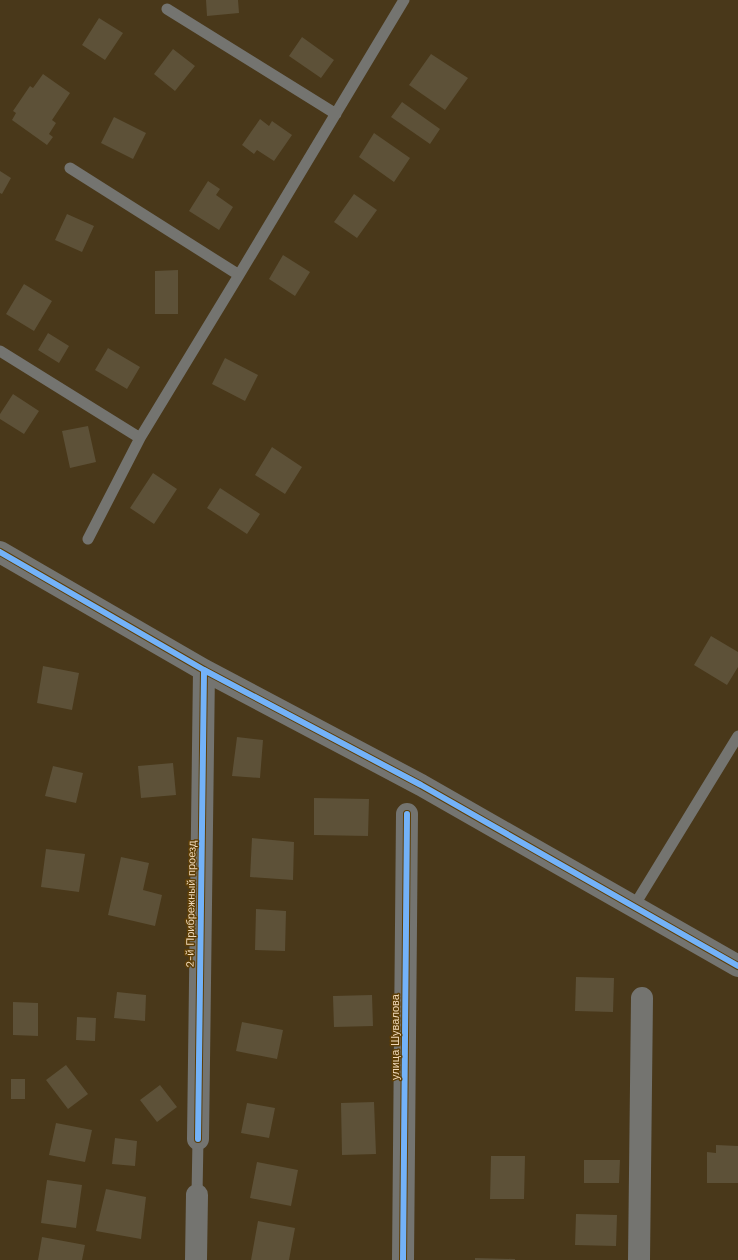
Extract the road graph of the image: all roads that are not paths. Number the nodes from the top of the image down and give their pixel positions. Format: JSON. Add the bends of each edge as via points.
{"nodes":[{"id":1,"x":404,"y":0,"type":"edge"},
{"id":2,"x":166,"y":9,"type":"dead end"},
{"id":3,"x":336,"y":114,"type":"junction"},
{"id":4,"x":70,"y":168,"type":"dead end"},
{"id":5,"x":239,"y":275,"type":"junction"},
{"id":6,"x":0,"y":351,"type":"edge"},
{"id":7,"x":140,"y":438,"type":"junction"},
{"id":8,"x":88,"y":539,"type":"dead end"},
{"id":9,"x":0,"y":552,"type":"edge"},
{"id":10,"x":204,"y":670,"type":"junction"},
{"id":11,"x":738,"y":736,"type":"edge"},
{"id":12,"x":407,"y":814,"type":"dead end"},
{"id":13,"x":634,"y":906,"type":"junction"},
{"id":14,"x":735,"y":962,"type":"edge"},
{"id":15,"x":642,"y":998,"type":"dead end"},
{"id":16,"x":198,"y":1139,"type":"joint"},
{"id":17,"x":197,"y":1195,"type":"joint"},
{"id":18,"x":196,"y":1260,"type":"edge"},
{"id":19,"x":403,"y":1260,"type":"edge"},
{"id":20,"x":640,"y":1260,"type":"edge"}],
"edges":[{"from":1,"to":3,"type":"lane"},
{"from":2,"to":3,"type":"lane"},
{"from":3,"to":5,"type":"lane"},
{"from":4,"to":5,"type":"lane"},
{"from":5,"to":7,"type":"lane"},
{"from":6,"to":7,"type":"lane"},
{"from":7,"to":8,"type":"lane"},
{"from":9,"to":10,"type":"street"},
{"from":10,"to":13,"type":"street","via":[[421,785]]},
{"from":10,"to":16,"type":"street","name":"2-й Прибрежный проезд"},
{"from":11,"to":13,"type":"lane"},
{"from":12,"to":19,"type":"street","name":"улица Шувалова"},
{"from":13,"to":14,"type":"street"},
{"from":15,"to":20,"type":"street"},
{"from":16,"to":17,"type":"lane"},
{"from":17,"to":18,"type":"street"}]}
